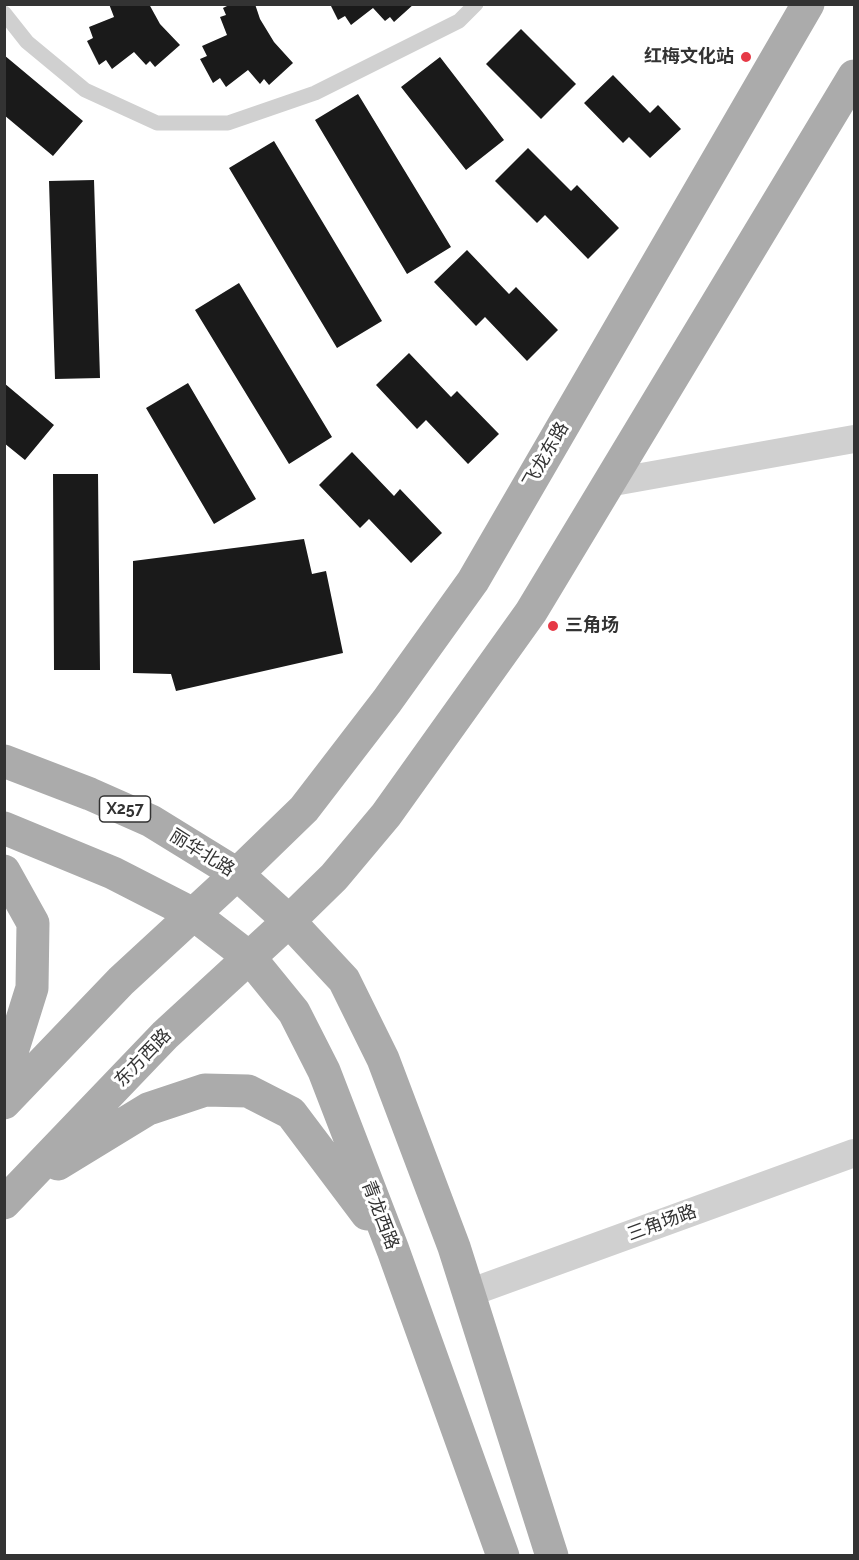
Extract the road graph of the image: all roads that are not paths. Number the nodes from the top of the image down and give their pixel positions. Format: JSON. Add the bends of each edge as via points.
{"nodes":[{"id":1,"x":476,"y":4,"type":"edge"},
{"id":2,"x":808,"y":4,"type":"edge"},
{"id":3,"x":4,"y":13,"type":"edge"},
{"id":4,"x":855,"y":76,"type":"edge"},
{"id":5,"x":855,"y":439,"type":"edge"},
{"id":6,"x":608,"y":483,"type":"junction"},
{"id":7,"x":4,"y":761,"type":"edge"},
{"id":8,"x":4,"y":828,"type":"edge"},
{"id":9,"x":4,"y":872,"type":"edge"},
{"id":10,"x":237,"y":874,"type":"junction"},
{"id":11,"x":194,"y":914,"type":"junction"},
{"id":12,"x":289,"y":921,"type":"junction"},
{"id":13,"x":250,"y":958,"type":"junction"},
{"id":14,"x":4,"y":1068,"type":"edge"},
{"id":15,"x":4,"y":1103,"type":"edge"},
{"id":16,"x":855,"y":1153,"type":"edge"},
{"id":17,"x":11,"y":1196,"type":"edge"},
{"id":18,"x":393,"y":1250,"type":"junction"},
{"id":19,"x":469,"y":1293,"type":"junction"},
{"id":20,"x":503,"y":1556,"type":"edge"},
{"id":21,"x":552,"y":1556,"type":"edge"}],
"edges":[{"from":1,"to":3,"type":"lane","via":[[459,21],[315,93],[228,123],[157,123],[85,90],[27,42]]},
{"from":2,"to":10,"type":"main road","name":"飞龙东路","via":[[473,581],[303,809]]},
{"from":4,"to":6,"type":"main road"},
{"from":5,"to":6,"type":"street"},
{"from":6,"to":12,"type":"main road","via":[[531,612],[386,815]]},
{"from":7,"to":10,"type":"main road","name":"丽华北路","number":"X257","via":[[151,821]]},
{"from":8,"to":11,"type":"main road","via":[[112,873]]},
{"from":9,"to":14,"type":"main road","via":[[33,923],[32,988],[12,1055]]},
{"from":10,"to":11,"type":"main road"},
{"from":10,"to":12,"type":"main road","name":"丽华北路","number":"X257"},
{"from":11,"to":13,"type":"main road","name":"青龙西路"},
{"from":11,"to":15,"type":"main road","via":[[121,981]]},
{"from":12,"to":13,"type":"main road","name":"东方西路"},
{"from":12,"to":19,"type":"main road","via":[[344,981],[383,1059]]},
{"from":13,"to":17,"type":"main road","name":"东方西路","via":[[165,1035]]},
{"from":13,"to":18,"type":"main road","name":"青龙西路","via":[[294,1012],[324,1071]]},
{"from":16,"to":19,"type":"street","name":"三角场路"},
{"from":17,"to":18,"type":"main road","via":[[148,1109],[206,1090],[248,1090],[291,1113]]},
{"from":18,"to":20,"type":"main road","name":"青龙西路"},
{"from":19,"to":21,"type":"main road"}]}
